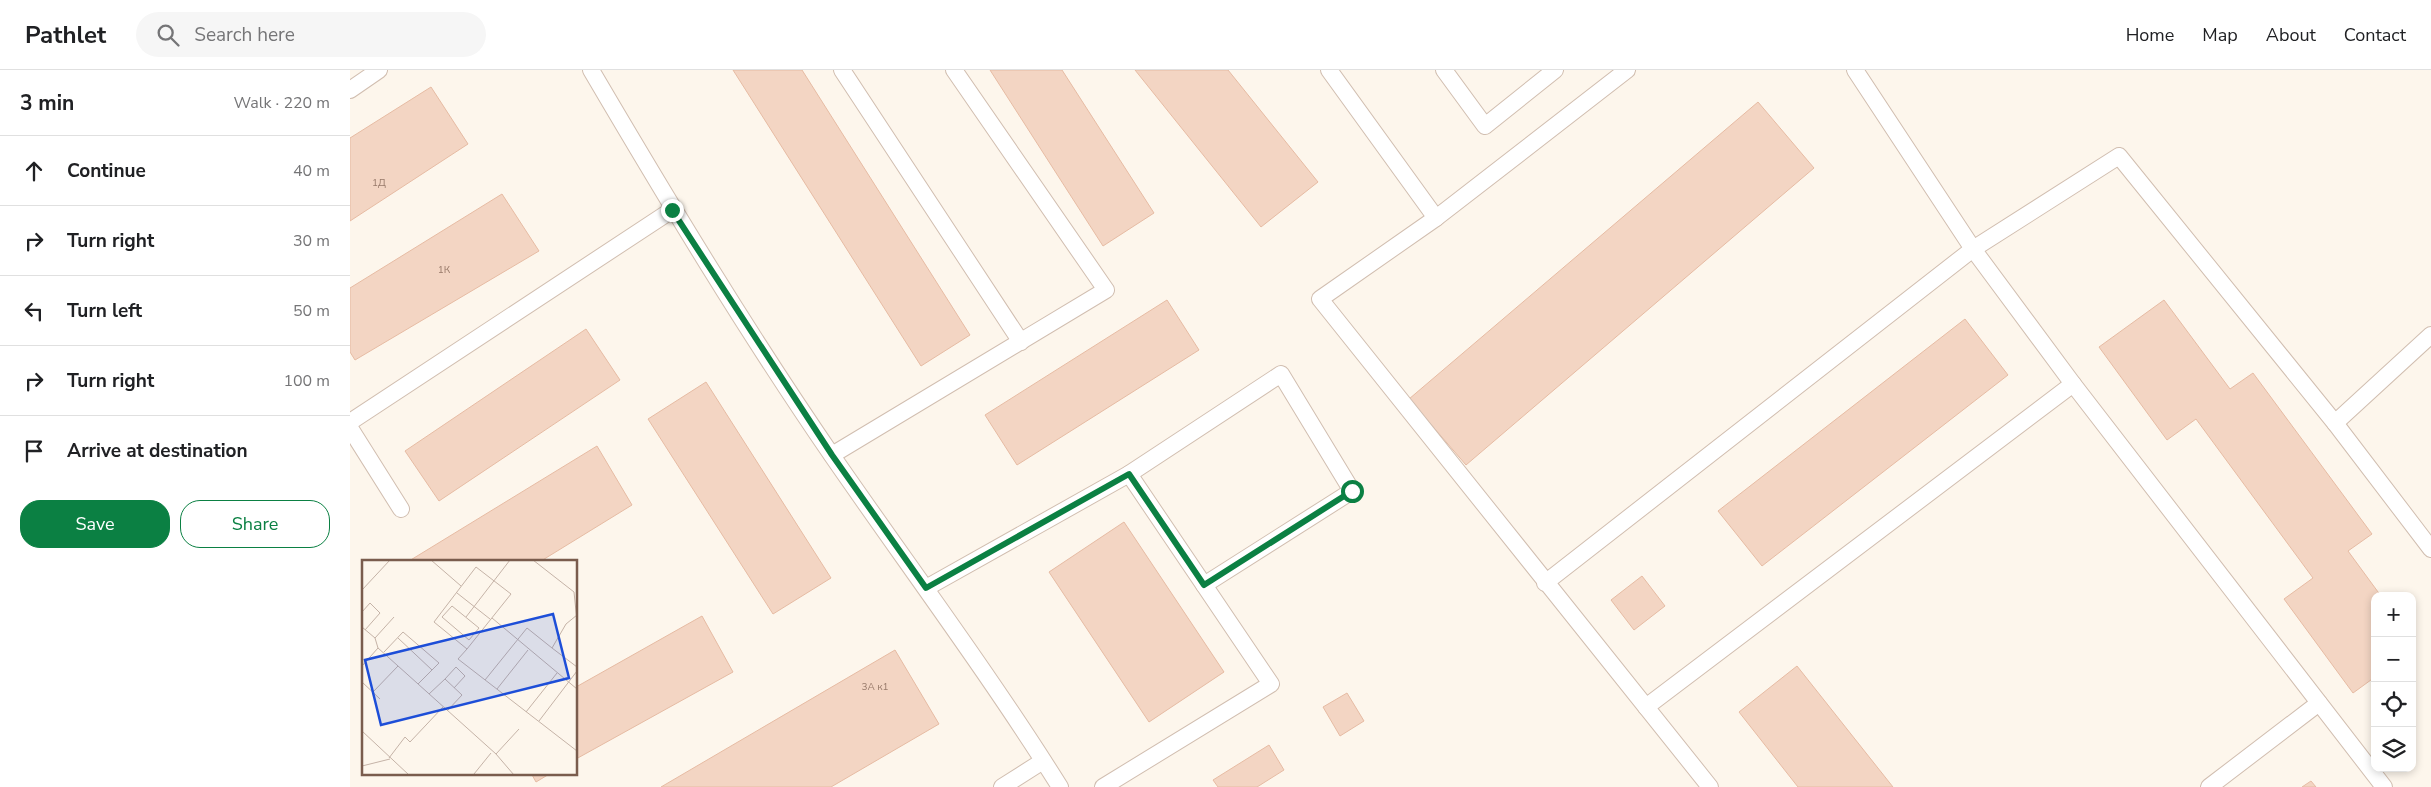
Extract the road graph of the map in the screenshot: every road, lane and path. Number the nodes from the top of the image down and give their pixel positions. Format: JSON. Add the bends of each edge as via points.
{"nodes":[{"id":1,"x":379,"y":70,"type":"edge"},
{"id":2,"x":591,"y":70,"type":"edge"},
{"id":3,"x":842,"y":70,"type":"edge"},
{"id":4,"x":954,"y":70,"type":"edge"},
{"id":5,"x":1329,"y":70,"type":"edge"},
{"id":6,"x":1444,"y":70,"type":"edge"},
{"id":7,"x":1555,"y":70,"type":"edge"},
{"id":8,"x":1627,"y":70,"type":"edge"},
{"id":9,"x":1855,"y":70,"type":"edge"},
{"id":10,"x":350,"y":90,"type":"edge"},
{"id":11,"x":672,"y":210,"type":"junction"},
{"id":12,"x":1436,"y":218,"type":"junction"},
{"id":13,"x":1973,"y":249,"type":"junction"},
{"id":14,"x":2431,"y":335,"type":"edge"},
{"id":15,"x":1021,"y":342,"type":"junction"},
{"id":16,"x":2073,"y":384,"type":"junction"},
{"id":17,"x":350,"y":422,"type":"edge"},
{"id":18,"x":2335,"y":423,"type":"junction"},
{"id":19,"x":350,"y":428,"type":"edge"},
{"id":20,"x":832,"y":455,"type":"junction"},
{"id":21,"x":1129,"y":474,"type":"junction"},
{"id":22,"x":401,"y":509,"type":"dead end"},
{"id":23,"x":2431,"y":549,"type":"edge"},
{"id":24,"x":1545,"y":583,"type":"junction"},
{"id":25,"x":1204,"y":585,"type":"junction"},
{"id":26,"x":926,"y":588,"type":"junction"},
{"id":27,"x":2319,"y":703,"type":"junction"},
{"id":28,"x":1646,"y":707,"type":"junction"},
{"id":29,"x":1043,"y":760,"type":"junction"},
{"id":30,"x":1002,"y":787,"type":"edge"},
{"id":31,"x":1060,"y":787,"type":"edge"},
{"id":32,"x":1103,"y":787,"type":"edge"},
{"id":33,"x":1710,"y":787,"type":"edge"},
{"id":34,"x":2209,"y":787,"type":"edge"},
{"id":35,"x":2384,"y":787,"type":"edge"}],
"edges":[{"from":1,"to":10,"type":"lane"},
{"from":2,"to":11,"type":"lane"},
{"from":3,"to":15,"type":"lane"},
{"from":4,"to":15,"type":"lane","via":[[1106,290]]},
{"from":5,"to":12,"type":"lane"},
{"from":6,"to":7,"type":"lane","via":[[1485,126]]},
{"from":8,"to":12,"type":"lane"},
{"from":9,"to":13,"type":"lane"},
{"from":11,"to":17,"type":"lane"},
{"from":11,"to":20,"type":"lane"},
{"from":12,"to":24,"type":"lane","via":[[1320,299]]},
{"from":13,"to":16,"type":"lane"},
{"from":13,"to":18,"type":"lane","via":[[2120,156]]},
{"from":13,"to":24,"type":"lane"},
{"from":14,"to":18,"type":"lane"},
{"from":15,"to":20,"type":"lane"},
{"from":16,"to":27,"type":"lane"},
{"from":16,"to":28,"type":"lane"},
{"from":18,"to":23,"type":"lane"},
{"from":19,"to":22,"type":"lane"},
{"from":20,"to":26,"type":"lane"},
{"from":21,"to":25,"type":"lane"},
{"from":21,"to":25,"type":"lane","via":[[1281,374],[1352,491]]},
{"from":21,"to":26,"type":"lane"},
{"from":24,"to":28,"type":"lane"},
{"from":25,"to":32,"type":"lane","via":[[1271,684]]},
{"from":26,"to":29,"type":"lane"},
{"from":27,"to":34,"type":"lane"},
{"from":27,"to":35,"type":"lane"},
{"from":28,"to":33,"type":"lane"},
{"from":29,"to":30,"type":"lane"},
{"from":29,"to":31,"type":"lane"}]}
